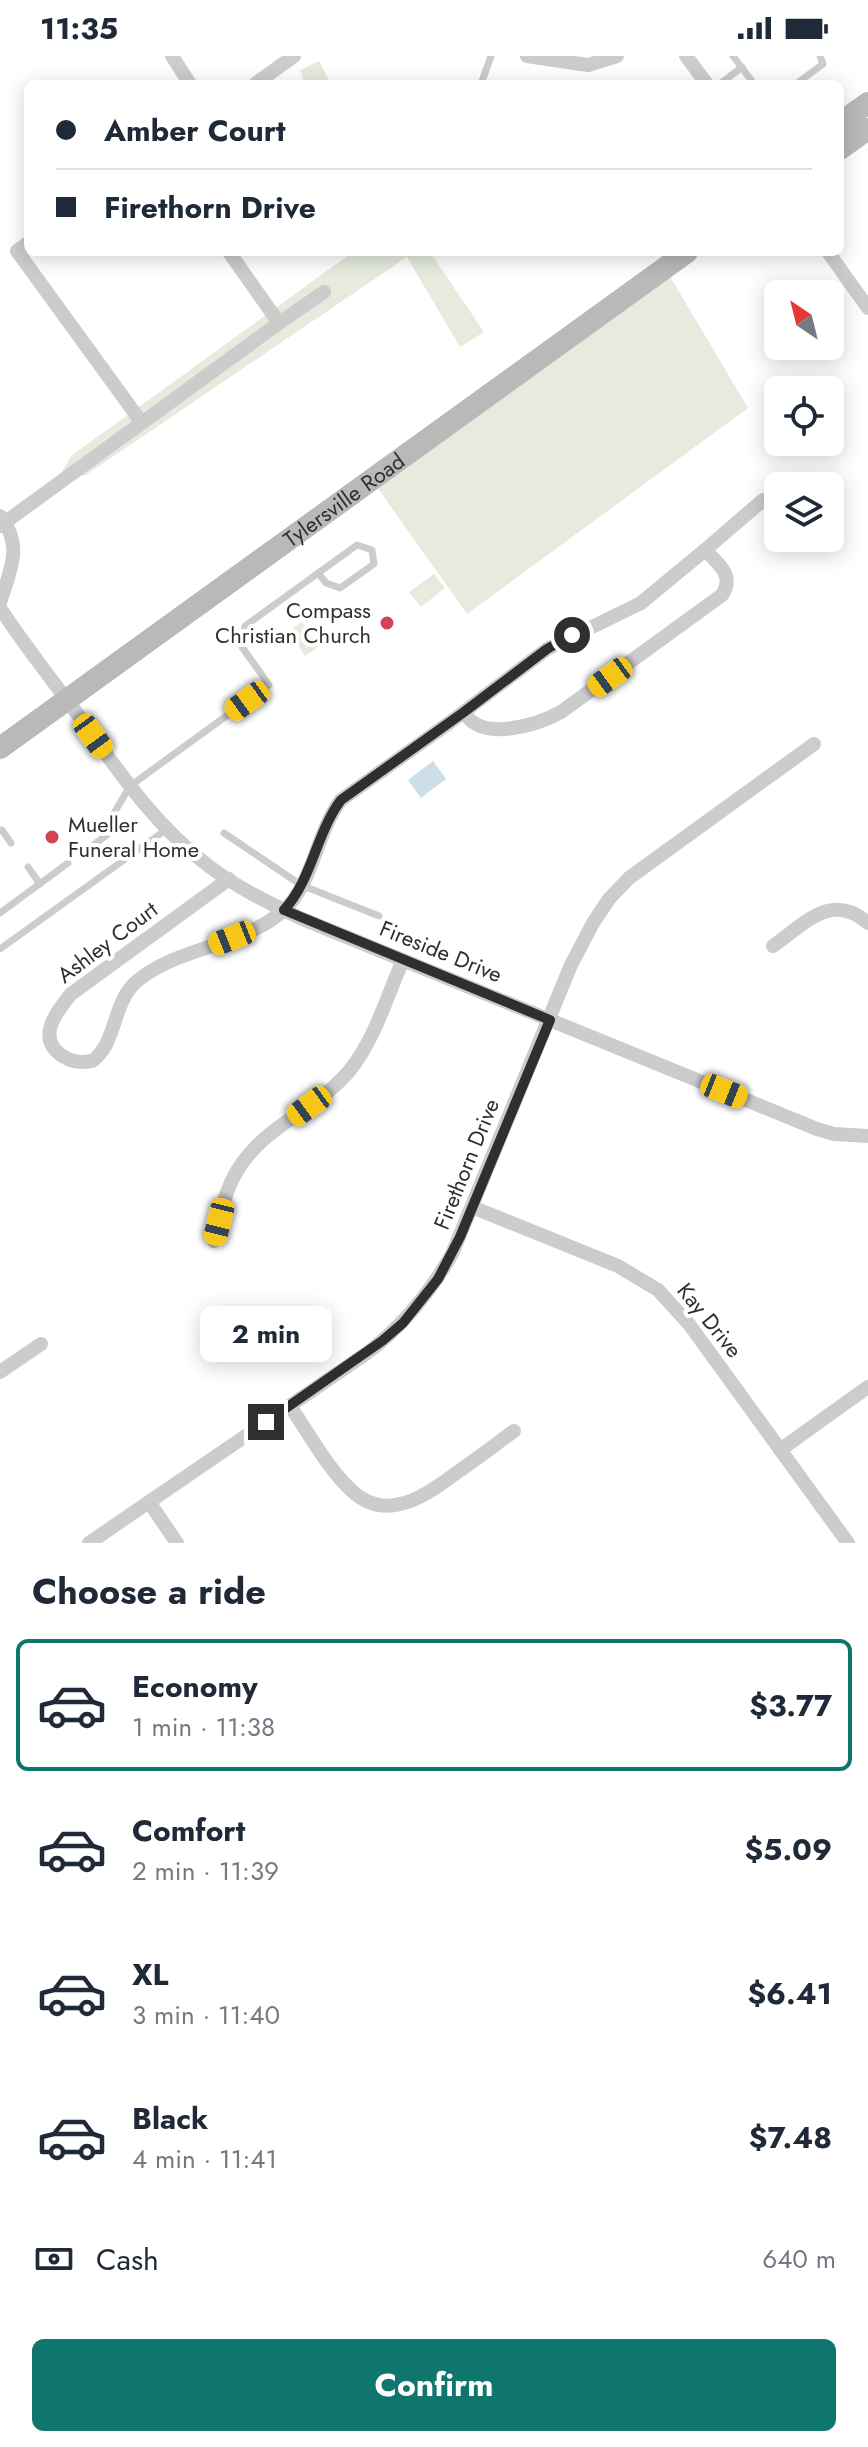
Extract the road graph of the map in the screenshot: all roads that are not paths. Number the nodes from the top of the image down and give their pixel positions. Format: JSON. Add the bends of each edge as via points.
{"nodes":[{"id":1,"x":172,"y":56,"type":"edge"},
{"id":2,"x":294,"y":56,"type":"edge"},
{"id":3,"x":491,"y":56,"type":"edge"},
{"id":4,"x":527,"y":56,"type":"edge"},
{"id":5,"x":617,"y":56,"type":"edge"},
{"id":6,"x":686,"y":56,"type":"edge"},
{"id":7,"x":733,"y":56,"type":"edge"},
{"id":8,"x":574,"y":59,"type":"edge"},
{"id":9,"x":821,"y":60,"type":"edge"},
{"id":10,"x":742,"y":67,"type":"junction"},
{"id":11,"x":187,"y":80,"type":"edge"},
{"id":12,"x":261,"y":80,"type":"edge"},
{"id":13,"x":482,"y":80,"type":"edge"},
{"id":14,"x":704,"y":80,"type":"edge"},
{"id":15,"x":725,"y":80,"type":"edge"},
{"id":16,"x":751,"y":80,"type":"edge"},
{"id":17,"x":800,"y":80,"type":"edge"},
{"id":18,"x":868,"y":103,"type":"edge"},
{"id":19,"x":844,"y":120,"type":"edge"},
{"id":20,"x":868,"y":129,"type":"edge"},
{"id":21,"x":844,"y":146,"type":"edge"},
{"id":22,"x":24,"y":246,"type":"edge"},
{"id":23,"x":232,"y":256,"type":"edge"},
{"id":24,"x":681,"y":256,"type":"edge"},
{"id":25,"x":831,"y":256,"type":"edge"},
{"id":26,"x":324,"y":292,"type":"dead end"},
{"id":27,"x":868,"y":308,"type":"edge"},
{"id":28,"x":279,"y":323,"type":"junction"},
{"id":29,"x":142,"y":423,"type":"junction"},
{"id":30,"x":763,"y":500,"type":"dead end"},
{"id":31,"x":2,"y":521,"type":"edge"},
{"id":32,"x":705,"y":550,"type":"junction"},
{"id":33,"x":318,"y":573,"type":"junction"},
{"id":34,"x":0,"y":606,"type":"edge"},
{"id":35,"x":67,"y":700,"type":"junction"},
{"id":36,"x":464,"y":712,"type":"junction"},
{"id":37,"x":814,"y":744,"type":"dead end"},
{"id":38,"x":0,"y":748,"type":"edge"},
{"id":39,"x":130,"y":786,"type":"junction"},
{"id":40,"x":167,"y":829,"type":"junction"},
{"id":41,"x":0,"y":831,"type":"edge"},
{"id":42,"x":224,"y":833,"type":"dead end"},
{"id":43,"x":11,"y":843,"type":"dead end"},
{"id":44,"x":85,"y":851,"type":"dead end"},
{"id":45,"x":68,"y":863,"type":"dead end"},
{"id":46,"x":28,"y":867,"type":"dead end"},
{"id":47,"x":229,"y":879,"type":"junction"},
{"id":48,"x":40,"y":884,"type":"junction"},
{"id":49,"x":301,"y":885,"type":"junction"},
{"id":50,"x":284,"y":910,"type":"junction"},
{"id":51,"x":0,"y":913,"type":"edge"},
{"id":52,"x":379,"y":916,"type":"dead end"},
{"id":53,"x":868,"y":923,"type":"edge"},
{"id":54,"x":773,"y":946,"type":"dead end"},
{"id":55,"x":0,"y":949,"type":"edge"},
{"id":56,"x":403,"y":960,"type":"junction"},
{"id":57,"x":550,"y":1020,"type":"junction"},
{"id":58,"x":868,"y":1136,"type":"edge"},
{"id":59,"x":472,"y":1207,"type":"junction"},
{"id":60,"x":214,"y":1241,"type":"dead end"},
{"id":61,"x":41,"y":1344,"type":"dead end"},
{"id":62,"x":0,"y":1372,"type":"edge"},
{"id":63,"x":868,"y":1387,"type":"edge"},
{"id":64,"x":290,"y":1406,"type":"junction"},
{"id":65,"x":514,"y":1431,"type":"dead end"},
{"id":66,"x":780,"y":1450,"type":"junction"},
{"id":67,"x":149,"y":1502,"type":"junction"},
{"id":68,"x":89,"y":1543,"type":"edge"},
{"id":69,"x":177,"y":1543,"type":"edge"},
{"id":70,"x":848,"y":1543,"type":"edge"}],
"edges":[{"from":1,"to":11,"type":"street"},
{"from":2,"to":12,"type":"street"},
{"from":3,"to":13,"type":"lane"},
{"from":4,"to":8,"type":"street"},
{"from":5,"to":8,"type":"street","via":[[588,65]]},
{"from":6,"to":14,"type":"street"},
{"from":7,"to":10,"type":"lane"},
{"from":9,"to":17,"type":"lane"},
{"from":10,"to":15,"type":"lane"},
{"from":10,"to":16,"type":"lane"},
{"from":18,"to":19,"type":"main road"},
{"from":20,"to":21,"type":"main road"},
{"from":22,"to":29,"type":"street","via":[[17,251]]},
{"from":23,"to":28,"type":"street"},
{"from":24,"to":35,"type":"main road","name":"Tylersville Road"},
{"from":25,"to":27,"type":"street"},
{"from":26,"to":28,"type":"street"},
{"from":28,"to":29,"type":"street"},
{"from":29,"to":31,"type":"street"},
{"from":30,"to":32,"type":"street"},
{"from":31,"to":34,"type":"street","via":[[15,542]]},
{"from":32,"to":36,"type":"street","via":[[641,603],[547,649]]},
{"from":32,"to":36,"type":"street","via":[[728,578],[722,595],[561,712],[536,724],[498,729],[477,724]]},
{"from":33,"to":33,"type":"lane","via":[[357,545],[372,550],[374,564],[340,588]]},
{"from":33,"to":39,"type":"lane","via":[[245,626],[242,647],[269,685]]},
{"from":34,"to":35,"type":"street","name":"Fireside Drive"},
{"from":35,"to":38,"type":"main road","name":"Tylersville Road"},
{"from":35,"to":39,"type":"street","name":"Fireside Drive"},
{"from":36,"to":49,"type":"street","via":[[341,800]]},
{"from":37,"to":57,"type":"street","name":"Firethorn Drive","via":[[652,860],[609,899],[583,939]]},
{"from":39,"to":40,"type":"street","name":"Fireside Drive"},
{"from":39,"to":44,"type":"lane","via":[[110,820],[115,829]]},
{"from":40,"to":47,"type":"street","name":"Fireside Drive"},
{"from":40,"to":55,"type":"lane"},
{"from":41,"to":43,"type":"lane"},
{"from":42,"to":49,"type":"lane"},
{"from":45,"to":48,"type":"lane"},
{"from":46,"to":48,"type":"lane"},
{"from":47,"to":50,"type":"street","name":"Fireside Drive"},
{"from":47,"to":50,"type":"street","name":"Ashley Court","via":[[71,994],[50,1026],[57,1052],[73,1061],[92,1061],[104,1048],[120,1003],[137,981],[256,928]]},
{"from":48,"to":51,"type":"lane"},
{"from":49,"to":50,"type":"street"},
{"from":49,"to":52,"type":"lane"},
{"from":50,"to":56,"type":"street","name":"Fireside Drive"},
{"from":53,"to":54,"type":"street","via":[[846,909],[828,910]]},
{"from":56,"to":57,"type":"street","name":"Fireside Drive"},
{"from":56,"to":60,"type":"street","via":[[352,1068],[256,1146],[238,1168]]},
{"from":57,"to":58,"type":"street","name":"Fireside Drive","via":[[817,1129]]},
{"from":57,"to":59,"type":"street","name":"Firethorn Drive"},
{"from":59,"to":64,"type":"street","name":"Firethorn Drive","via":[[438,1279],[403,1323]]},
{"from":59,"to":66,"type":"street","name":"Kay Drive","via":[[618,1266],[658,1290],[689,1324]]},
{"from":61,"to":62,"type":"street"},
{"from":63,"to":66,"type":"street"},
{"from":64,"to":65,"type":"street","via":[[349,1489],[383,1505],[402,1505],[428,1494]]},
{"from":64,"to":67,"type":"street","name":"Firethorn Drive"},
{"from":66,"to":70,"type":"street","name":"Kay Drive"},
{"from":67,"to":68,"type":"street","name":"Firethorn Drive"},
{"from":67,"to":69,"type":"street"}]}
